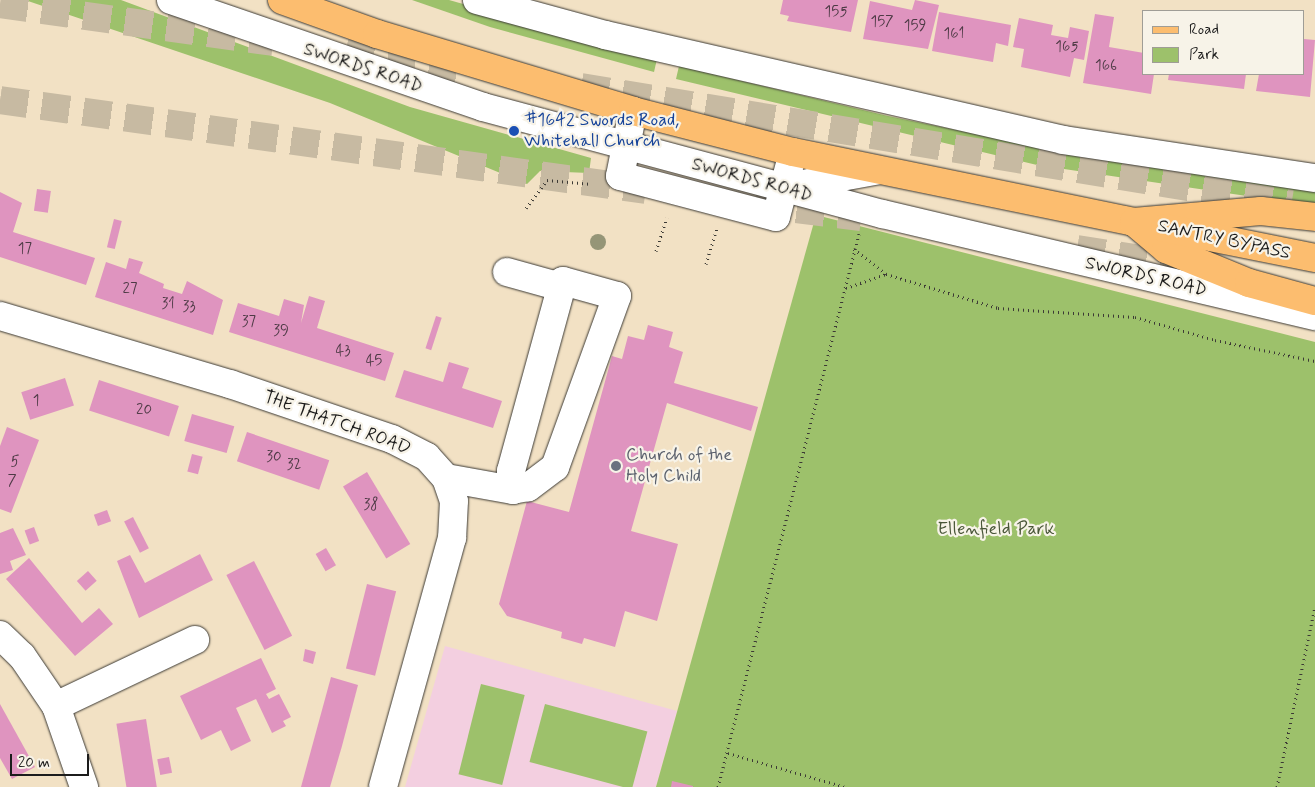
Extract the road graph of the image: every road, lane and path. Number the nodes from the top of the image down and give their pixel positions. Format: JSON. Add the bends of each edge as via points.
{"nodes":[{"id":1,"x":171,"y":0,"type":"edge"},
{"id":2,"x":282,"y":0,"type":"edge"},
{"id":3,"x":477,"y":0,"type":"edge"},
{"id":4,"x":633,"y":110,"type":"junction"},
{"id":5,"x":626,"y":146,"type":"junction"},
{"id":6,"x":793,"y":152,"type":"junction"},
{"id":7,"x":879,"y":170,"type":"junction"},
{"id":8,"x":1315,"y":178,"type":"edge"},
{"id":9,"x":592,"y":184,"type":"dead end"},
{"id":10,"x":783,"y":188,"type":"junction"},
{"id":11,"x":526,"y":208,"type":"dead end"},
{"id":12,"x":866,"y":209,"type":"junction"},
{"id":13,"x":1315,"y":217,"type":"edge"},
{"id":14,"x":667,"y":218,"type":"dead end"},
{"id":15,"x":1134,"y":222,"type":"junction"},
{"id":16,"x":717,"y":228,"type":"dead end"},
{"id":17,"x":854,"y":249,"type":"junction"},
{"id":18,"x":656,"y":251,"type":"dead end"},
{"id":19,"x":1315,"y":258,"type":"edge"},
{"id":20,"x":706,"y":264,"type":"dead end"},
{"id":21,"x":506,"y":272,"type":"dead end"},
{"id":22,"x":886,"y":274,"type":"junction"},
{"id":23,"x":561,"y":287,"type":"junction"},
{"id":24,"x":846,"y":288,"type":"junction"},
{"id":25,"x":1315,"y":301,"type":"edge"},
{"id":26,"x":1315,"y":316,"type":"edge"},
{"id":27,"x":2,"y":323,"type":"edge"},
{"id":28,"x":1315,"y":361,"type":"edge"},
{"id":29,"x":446,"y":478,"type":"junction"},
{"id":30,"x":513,"y":490,"type":"junction"},
{"id":31,"x":1315,"y":606,"type":"edge"},
{"id":32,"x":0,"y":634,"type":"edge"},
{"id":33,"x":195,"y":640,"type":"dead end"},
{"id":34,"x":56,"y":706,"type":"junction"},
{"id":35,"x":728,"y":753,"type":"junction"},
{"id":36,"x":84,"y":787,"type":"edge"},
{"id":37,"x":383,"y":787,"type":"edge"},
{"id":38,"x":718,"y":787,"type":"edge"},
{"id":39,"x":845,"y":787,"type":"edge"},
{"id":40,"x":1277,"y":787,"type":"edge"}],
"edges":[{"from":1,"to":5,"type":"street","name":"SWORDS ROAD","via":[[474,104]]},
{"from":2,"to":4,"type":"main road","name":"SWORDS ROAD","via":[[377,34]]},
{"from":3,"to":8,"type":"street","via":[[624,40],[1063,140]]},
{"from":4,"to":5,"type":"street"},
{"from":4,"to":6,"type":"main road","name":"SWORDS ROAD"},
{"from":5,"to":10,"type":"street","via":[[620,176],[776,217]]},
{"from":6,"to":7,"type":"main road","name":"SWORDS ROAD"},
{"from":6,"to":10,"type":"street"},
{"from":7,"to":10,"type":"street"},
{"from":7,"to":15,"type":"main road","name":"SWORDS ROAD"},
{"from":9,"to":11,"type":"path","via":[[547,180]]},
{"from":10,"to":12,"type":"street","name":"SWORDS ROAD"},
{"from":12,"to":17,"type":"path"},
{"from":12,"to":26,"type":"street","name":"SWORDS ROAD"},
{"from":13,"to":15,"type":"main road","name":"SWORDS ROAD","via":[[1261,211]]},
{"from":14,"to":18,"type":"path"},
{"from":15,"to":19,"type":"main road","name":"SANTRY BYPASS"},
{"from":15,"to":25,"type":"main road","name":"SWORDS ROAD","via":[[1166,248],[1249,284]]},
{"from":16,"to":20,"type":"path"},
{"from":17,"to":22,"type":"path"},
{"from":17,"to":24,"type":"path"},
{"from":21,"to":23,"type":"street"},
{"from":22,"to":24,"type":"path"},
{"from":22,"to":28,"type":"path","via":[[998,308],[1135,316],[1215,340]]},
{"from":23,"to":30,"type":"street","via":[[511,471]]},
{"from":23,"to":30,"type":"street","via":[[563,281],[617,296],[555,467],[528,487]]},
{"from":24,"to":35,"type":"path"},
{"from":27,"to":29,"type":"street","name":"THE THATCH ROAD","via":[[230,384],[392,439],[426,457]]},
{"from":29,"to":30,"type":"street"},
{"from":29,"to":37,"type":"street","name":"THE THATCH ROAD","via":[[454,501],[452,538]]},
{"from":31,"to":40,"type":"path"},
{"from":32,"to":34,"type":"street","via":[[22,656]]},
{"from":33,"to":34,"type":"street"},
{"from":34,"to":36,"type":"street"},
{"from":35,"to":38,"type":"path"},
{"from":35,"to":39,"type":"path"}]}
